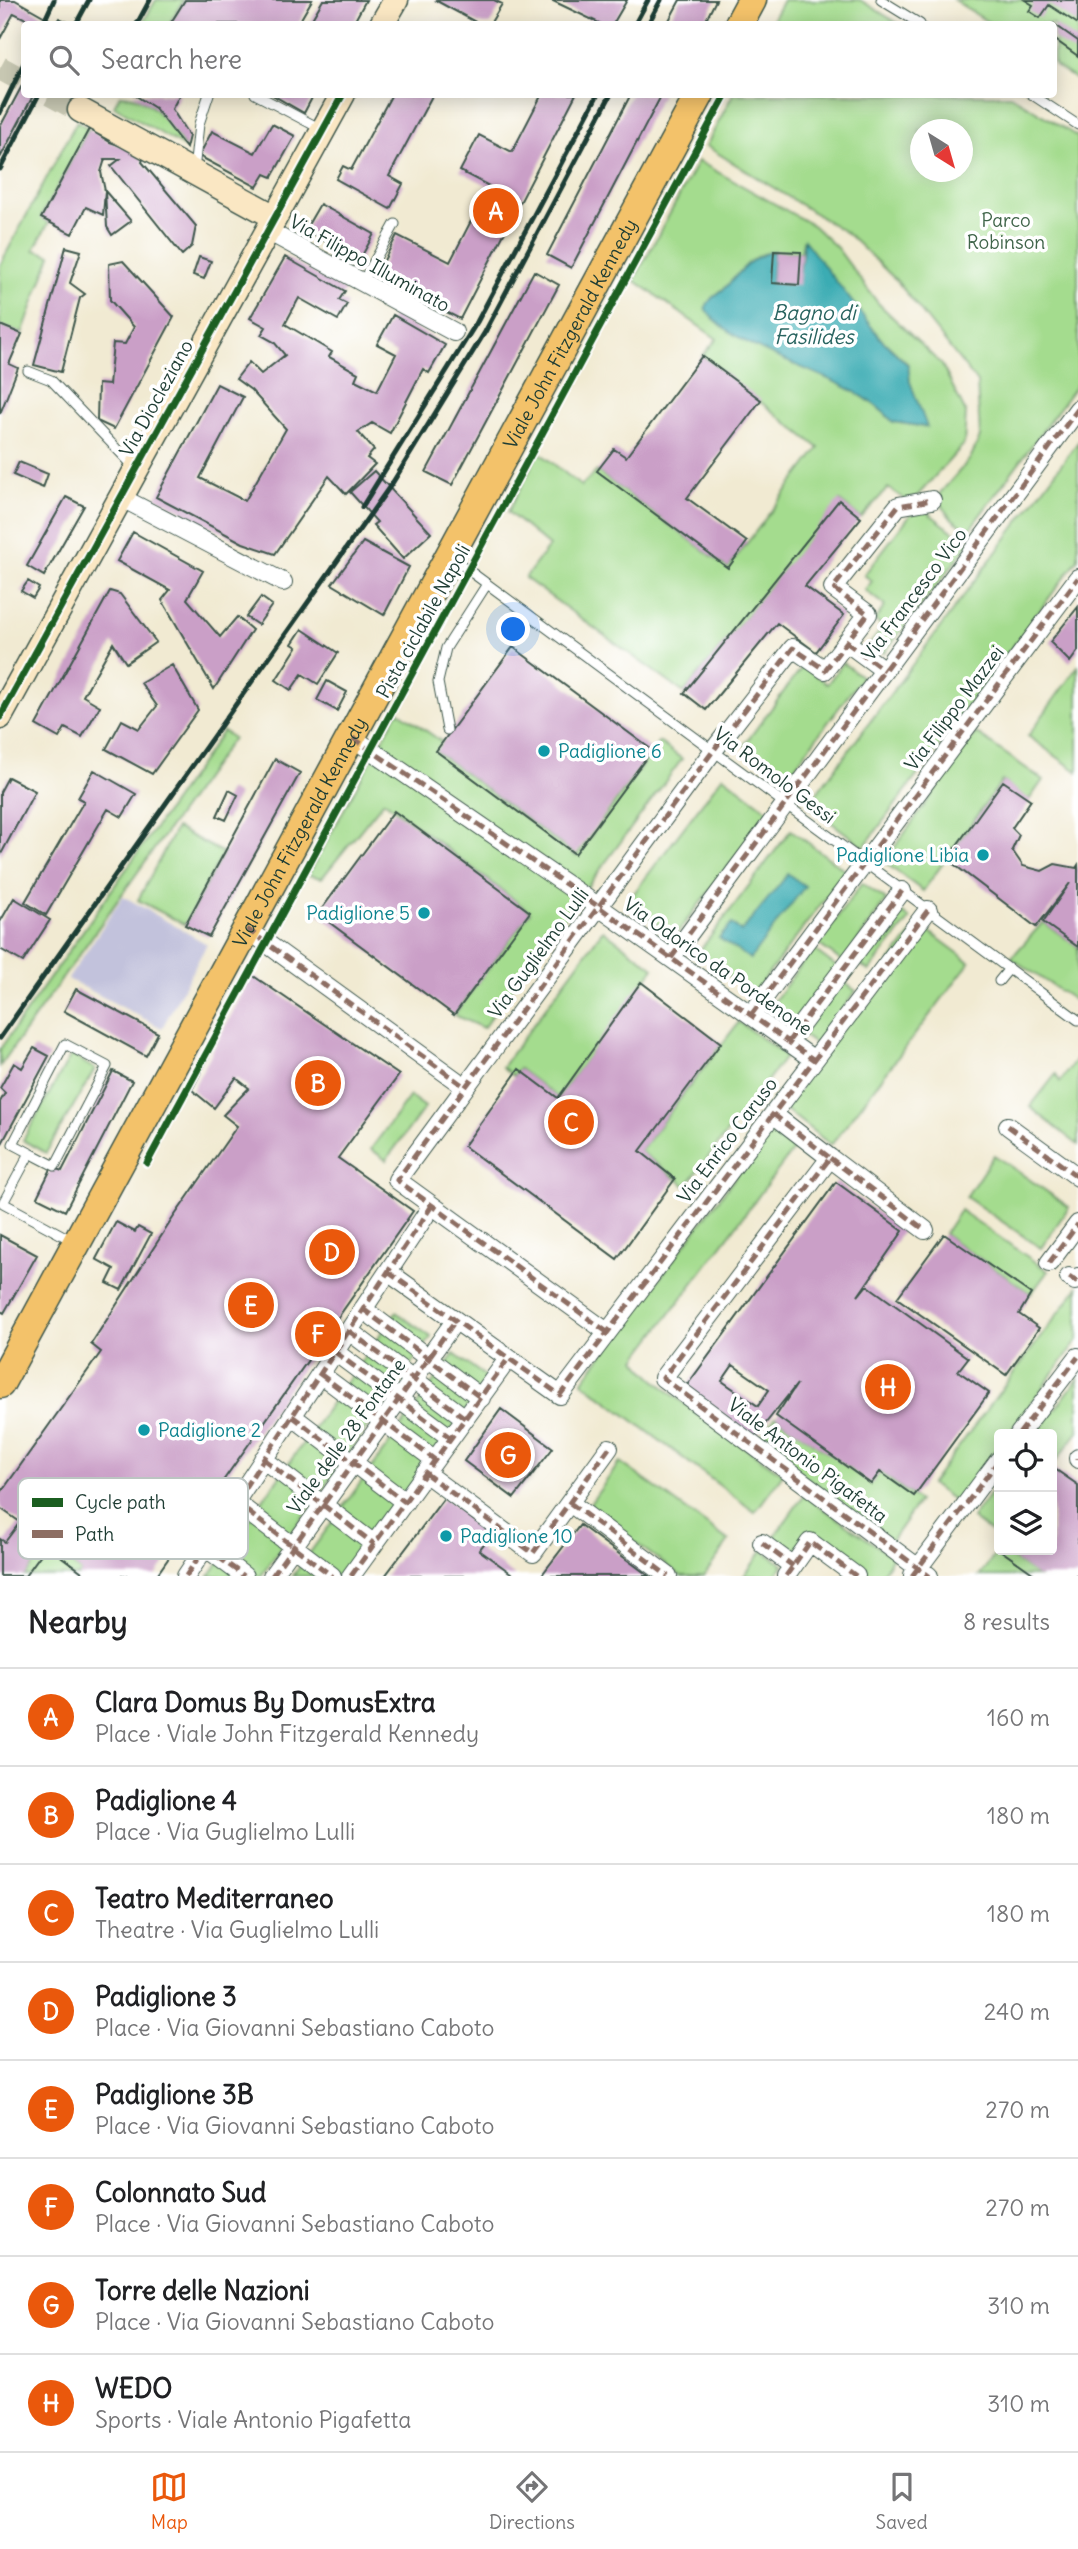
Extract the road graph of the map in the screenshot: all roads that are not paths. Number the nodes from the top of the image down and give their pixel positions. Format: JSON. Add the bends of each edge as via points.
{"nodes":[{"id":1,"x":396,"y":0,"type":"edge"},
{"id":2,"x":752,"y":0,"type":"edge"},
{"id":3,"x":881,"y":0,"type":"edge"},
{"id":4,"x":384,"y":21,"type":"edge"},
{"id":5,"x":740,"y":21,"type":"edge"},
{"id":6,"x":915,"y":21,"type":"edge"},
{"id":7,"x":208,"y":98,"type":"edge"},
{"id":8,"x":262,"y":98,"type":"edge"},
{"id":9,"x":341,"y":98,"type":"edge"},
{"id":10,"x":698,"y":98,"type":"edge"},
{"id":11,"x":1037,"y":98,"type":"edge"},
{"id":12,"x":80,"y":110,"type":"tunnel mouth"},
{"id":13,"x":1078,"y":125,"type":"edge"},
{"id":14,"x":323,"y":130,"type":"junction"},
{"id":15,"x":194,"y":173,"type":"junction"},
{"id":16,"x":270,"y":223,"type":"junction"},
{"id":17,"x":394,"y":224,"type":"dead end"},
{"id":18,"x":362,"y":284,"type":"junction"},
{"id":19,"x":453,"y":332,"type":"dead end"},
{"id":20,"x":28,"y":371,"type":"dead end"},
{"id":21,"x":1078,"y":409,"type":"edge"},
{"id":22,"x":136,"y":468,"type":"junction"},
{"id":23,"x":120,"y":497,"type":"junction"},
{"id":24,"x":932,"y":500,"type":"dead end"},
{"id":25,"x":450,"y":557,"type":"junction"},
{"id":26,"x":1078,"y":578,"type":"edge"},
{"id":27,"x":283,"y":582,"type":"dead end"},
{"id":28,"x":487,"y":584,"type":"junction"},
{"id":29,"x":846,"y":642,"type":"junction"},
{"id":30,"x":884,"y":670,"type":"junction"},
{"id":31,"x":0,"y":717,"type":"edge"},
{"id":32,"x":447,"y":730,"type":"dead end"},
{"id":33,"x":353,"y":738,"type":"junction"},
{"id":34,"x":713,"y":751,"type":"junction"},
{"id":35,"x":784,"y":804,"type":"junction"},
{"id":36,"x":865,"y":864,"type":"junction"},
{"id":37,"x":902,"y":891,"type":"junction"},
{"id":38,"x":598,"y":906,"type":"junction"},
{"id":39,"x":928,"y":911,"type":"junction"},
{"id":40,"x":247,"y":929,"type":"junction"},
{"id":41,"x":671,"y":958,"type":"junction"},
{"id":42,"x":1008,"y":970,"type":"junction"},
{"id":43,"x":999,"y":981,"type":"dead end"},
{"id":44,"x":751,"y":1016,"type":"junction"},
{"id":45,"x":1078,"y":1020,"type":"edge"},
{"id":46,"x":788,"y":1042,"type":"junction"},
{"id":47,"x":814,"y":1060,"type":"junction"},
{"id":48,"x":465,"y":1087,"type":"junction"},
{"id":49,"x":773,"y":1114,"type":"junction"},
{"id":50,"x":1008,"y":1126,"type":"dead end"},
{"id":51,"x":30,"y":1153,"type":"junction"},
{"id":52,"x":830,"y":1158,"type":"junction"},
{"id":53,"x":1078,"y":1177,"type":"edge"},
{"id":54,"x":431,"y":1207,"type":"junction"},
{"id":55,"x":1078,"y":1224,"type":"edge"},
{"id":56,"x":925,"y":1230,"type":"dead end"},
{"id":57,"x":78,"y":1243,"type":"junction"},
{"id":58,"x":1062,"y":1271,"type":"edge"},
{"id":59,"x":388,"y":1272,"type":"junction"},
{"id":60,"x":363,"y":1309,"type":"junction"},
{"id":61,"x":454,"y":1321,"type":"junction"},
{"id":62,"x":349,"y":1331,"type":"junction"},
{"id":63,"x":607,"y":1332,"type":"junction"},
{"id":64,"x":335,"y":1352,"type":"junction"},
{"id":65,"x":1078,"y":1357,"type":"edge"},
{"id":66,"x":428,"y":1358,"type":"junction"},
{"id":67,"x":508,"y":1359,"type":"junction"},
{"id":68,"x":320,"y":1374,"type":"junction"},
{"id":69,"x":413,"y":1379,"type":"junction"},
{"id":70,"x":0,"y":1384,"type":"edge"},
{"id":71,"x":481,"y":1398,"type":"junction"},
{"id":72,"x":398,"y":1399,"type":"junction"},
{"id":73,"x":292,"y":1416,"type":"junction"},
{"id":74,"x":466,"y":1418,"type":"junction"},
{"id":75,"x":383,"y":1421,"type":"junction"},
{"id":76,"x":1023,"y":1429,"type":"edge"},
{"id":77,"x":451,"y":1438,"type":"junction"},
{"id":78,"x":608,"y":1448,"type":"dead end"},
{"id":79,"x":263,"y":1459,"type":"junction"},
{"id":80,"x":353,"y":1463,"type":"junction"},
{"id":81,"x":430,"y":1467,"type":"junction"},
{"id":82,"x":994,"y":1467,"type":"edge"},
{"id":83,"x":248,"y":1482,"type":"edge"},
{"id":84,"x":405,"y":1502,"type":"junction"},
{"id":85,"x":570,"y":1503,"type":"junction"},
{"id":86,"x":323,"y":1505,"type":"junction"},
{"id":87,"x":248,"y":1512,"type":"edge"},
{"id":88,"x":762,"y":1543,"type":"dead end"},
{"id":89,"x":374,"y":1544,"type":"junction"},
{"id":90,"x":293,"y":1547,"type":"junction"},
{"id":91,"x":197,"y":1559,"type":"edge"},
{"id":92,"x":221,"y":1559,"type":"edge"},
{"id":93,"x":789,"y":1571,"type":"edge"},
{"id":94,"x":919,"y":1573,"type":"edge"},
{"id":95,"x":186,"y":1576,"type":"edge"},
{"id":96,"x":244,"y":1576,"type":"edge"},
{"id":97,"x":272,"y":1576,"type":"edge"},
{"id":98,"x":331,"y":1576,"type":"edge"},
{"id":99,"x":351,"y":1576,"type":"edge"},
{"id":100,"x":668,"y":1576,"type":"edge"},
{"id":101,"x":856,"y":1576,"type":"edge"}],
"edges":[{"from":1,"to":4,"type":"street"},
{"from":2,"to":5,"type":"main road"},
{"from":3,"to":6,"type":"lane"},
{"from":7,"to":15,"type":"lane","via":[[199,124]]},
{"from":8,"to":14,"type":"lane"},
{"from":9,"to":14,"type":"street","name":"Via Diocleziano"},
{"from":10,"to":25,"type":"main road","name":"Viale John Fitzgerald Kennedy"},
{"from":11,"to":13,"type":"lane"},
{"from":12,"to":15,"type":"street"},
{"from":14,"to":16,"type":"street","name":"Via Diocleziano"},
{"from":15,"to":16,"type":"street"},
{"from":16,"to":18,"type":"street","name":"Via Filippo Illuminato"},
{"from":16,"to":22,"type":"street","name":"Via Diocleziano"},
{"from":17,"to":18,"type":"lane"},
{"from":18,"to":19,"type":"street","name":"Via Filippo Illuminato"},
{"from":20,"to":22,"type":"lane","via":[[51,380]]},
{"from":21,"to":30,"type":"street","name":"Via Francesco Vico"},
{"from":22,"to":23,"type":"street","name":"Via Diocleziano"},
{"from":23,"to":27,"type":"street"},
{"from":23,"to":31,"type":"street","name":"Via Diocleziano"},
{"from":24,"to":29,"type":"street","via":[[898,506],[833,588],[868,614]]},
{"from":25,"to":28,"type":"lane","name":"Via Romolo Gessi"},
{"from":25,"to":33,"type":"main road","name":"Viale John Fitzgerald Kennedy"},
{"from":26,"to":36,"type":"street","name":"Via Filippo Mazzei"},
{"from":28,"to":32,"type":"lane","via":[[446,648],[439,682]]},
{"from":28,"to":34,"type":"lane","name":"Via Romolo Gessi"},
{"from":29,"to":30,"type":"street"},
{"from":29,"to":34,"type":"street","name":"Via Guglielmo Lulli","via":[[825,670],[793,648]]},
{"from":30,"to":35,"type":"street","name":"Via Francesco Vico"},
{"from":33,"to":38,"type":"street","name":"Via Odorico da Pordenone"},
{"from":33,"to":40,"type":"main road","name":"Viale John Fitzgerald Kennedy"},
{"from":34,"to":35,"type":"lane","name":"Via Romolo Gessi"},
{"from":34,"to":38,"type":"street","name":"Via Guglielmo Lulli"},
{"from":35,"to":36,"type":"lane","name":"Via Romolo Gessi"},
{"from":35,"to":41,"type":"street","name":"Via Francesco Vico"},
{"from":36,"to":37,"type":"lane","name":"Via Romolo Gessi"},
{"from":36,"to":44,"type":"street","name":"Via Filippo Mazzei"},
{"from":37,"to":39,"type":"lane","name":"Via Romolo Gessi"},
{"from":37,"to":46,"type":"street"},
{"from":38,"to":41,"type":"street","name":"Via Odorico da Pordenone"},
{"from":38,"to":48,"type":"street","name":"Via Guglielmo Lulli"},
{"from":39,"to":42,"type":"lane","name":"Via Romolo Gessi"},
{"from":39,"to":47,"type":"street","name":"Via Enrico Caruso"},
{"from":40,"to":48,"type":"street"},
{"from":40,"to":57,"type":"main road","name":"Viale John Fitzgerald Kennedy"},
{"from":41,"to":44,"type":"street","name":"Via Odorico da Pordenone"},
{"from":42,"to":43,"type":"lane"},
{"from":42,"to":45,"type":"lane","name":"Via Romolo Gessi"},
{"from":44,"to":46,"type":"street","name":"Via Odorico da Pordenone"},
{"from":46,"to":47,"type":"street","name":"Via Odorico da Pordenone"},
{"from":47,"to":49,"type":"street","name":"Via Enrico Caruso"},
{"from":48,"to":54,"type":"street","name":"Via Guglielmo Lulli","via":[[397,1181]]},
{"from":49,"to":52,"type":"street"},
{"from":49,"to":63,"type":"street","name":"Via Enrico Caruso"},
{"from":50,"to":53,"type":"street"},
{"from":51,"to":51,"type":"lane","via":[[55,1166],[107,1066],[65,1044],[13,1144]]},
{"from":51,"to":57,"type":"lane","via":[[3,1203]]},
{"from":52,"to":56,"type":"street"},
{"from":52,"to":94,"type":"street","name":"Viale Antonio Pigafetta","via":[[663,1378]]},
{"from":54,"to":59,"type":"street"},
{"from":54,"to":63,"type":"street"},
{"from":55,"to":58,"type":"street"},
{"from":57,"to":70,"type":"main road","name":"Viale John Fitzgerald Kennedy"},
{"from":59,"to":60,"type":"street"},
{"from":59,"to":61,"type":"street"},
{"from":60,"to":62,"type":"street"},
{"from":60,"to":66,"type":"street"},
{"from":61,"to":66,"type":"street","name":"Viale delle 28 Fontane"},
{"from":61,"to":67,"type":"street"},
{"from":62,"to":64,"type":"street"},
{"from":62,"to":69,"type":"street"},
{"from":63,"to":67,"type":"street","name":"Via Enrico Caruso","via":[[560,1395]]},
{"from":64,"to":68,"type":"street"},
{"from":64,"to":72,"type":"street"},
{"from":65,"to":76,"type":"street"},
{"from":66,"to":69,"type":"street","name":"Viale delle 28 Fontane"},
{"from":66,"to":71,"type":"street"},
{"from":67,"to":71,"type":"street"},
{"from":68,"to":73,"type":"street"},
{"from":68,"to":75,"type":"street"},
{"from":69,"to":72,"type":"street","name":"Viale delle 28 Fontane"},
{"from":69,"to":74,"type":"street"},
{"from":71,"to":74,"type":"street"},
{"from":72,"to":75,"type":"street","name":"Viale delle 28 Fontane"},
{"from":72,"to":77,"type":"street"},
{"from":73,"to":79,"type":"street"},
{"from":73,"to":80,"type":"street"},
{"from":74,"to":77,"type":"street"},
{"from":75,"to":80,"type":"street","name":"Viale delle 28 Fontane"},
{"from":75,"to":81,"type":"street"},
{"from":77,"to":81,"type":"street"},
{"from":78,"to":85,"type":"street"},
{"from":79,"to":83,"type":"street"},
{"from":79,"to":86,"type":"street"},
{"from":80,"to":84,"type":"street"},
{"from":80,"to":86,"type":"street","name":"Viale delle 28 Fontane"},
{"from":81,"to":84,"type":"street"},
{"from":81,"to":85,"type":"street","via":[[533,1553]]},
{"from":82,"to":94,"type":"street"},
{"from":84,"to":89,"type":"street"},
{"from":85,"to":100,"type":"street"},
{"from":86,"to":89,"type":"street"},
{"from":86,"to":90,"type":"street","name":"Viale delle 28 Fontane"},
{"from":87,"to":90,"type":"street"},
{"from":88,"to":93,"type":"street"},
{"from":89,"to":99,"type":"street"},
{"from":90,"to":97,"type":"street","name":"Viale delle 28 Fontane"},
{"from":90,"to":98,"type":"street"},
{"from":91,"to":95,"type":"street"},
{"from":92,"to":96,"type":"street"},
{"from":93,"to":101,"type":"street","via":[[810,1542]]}]}
